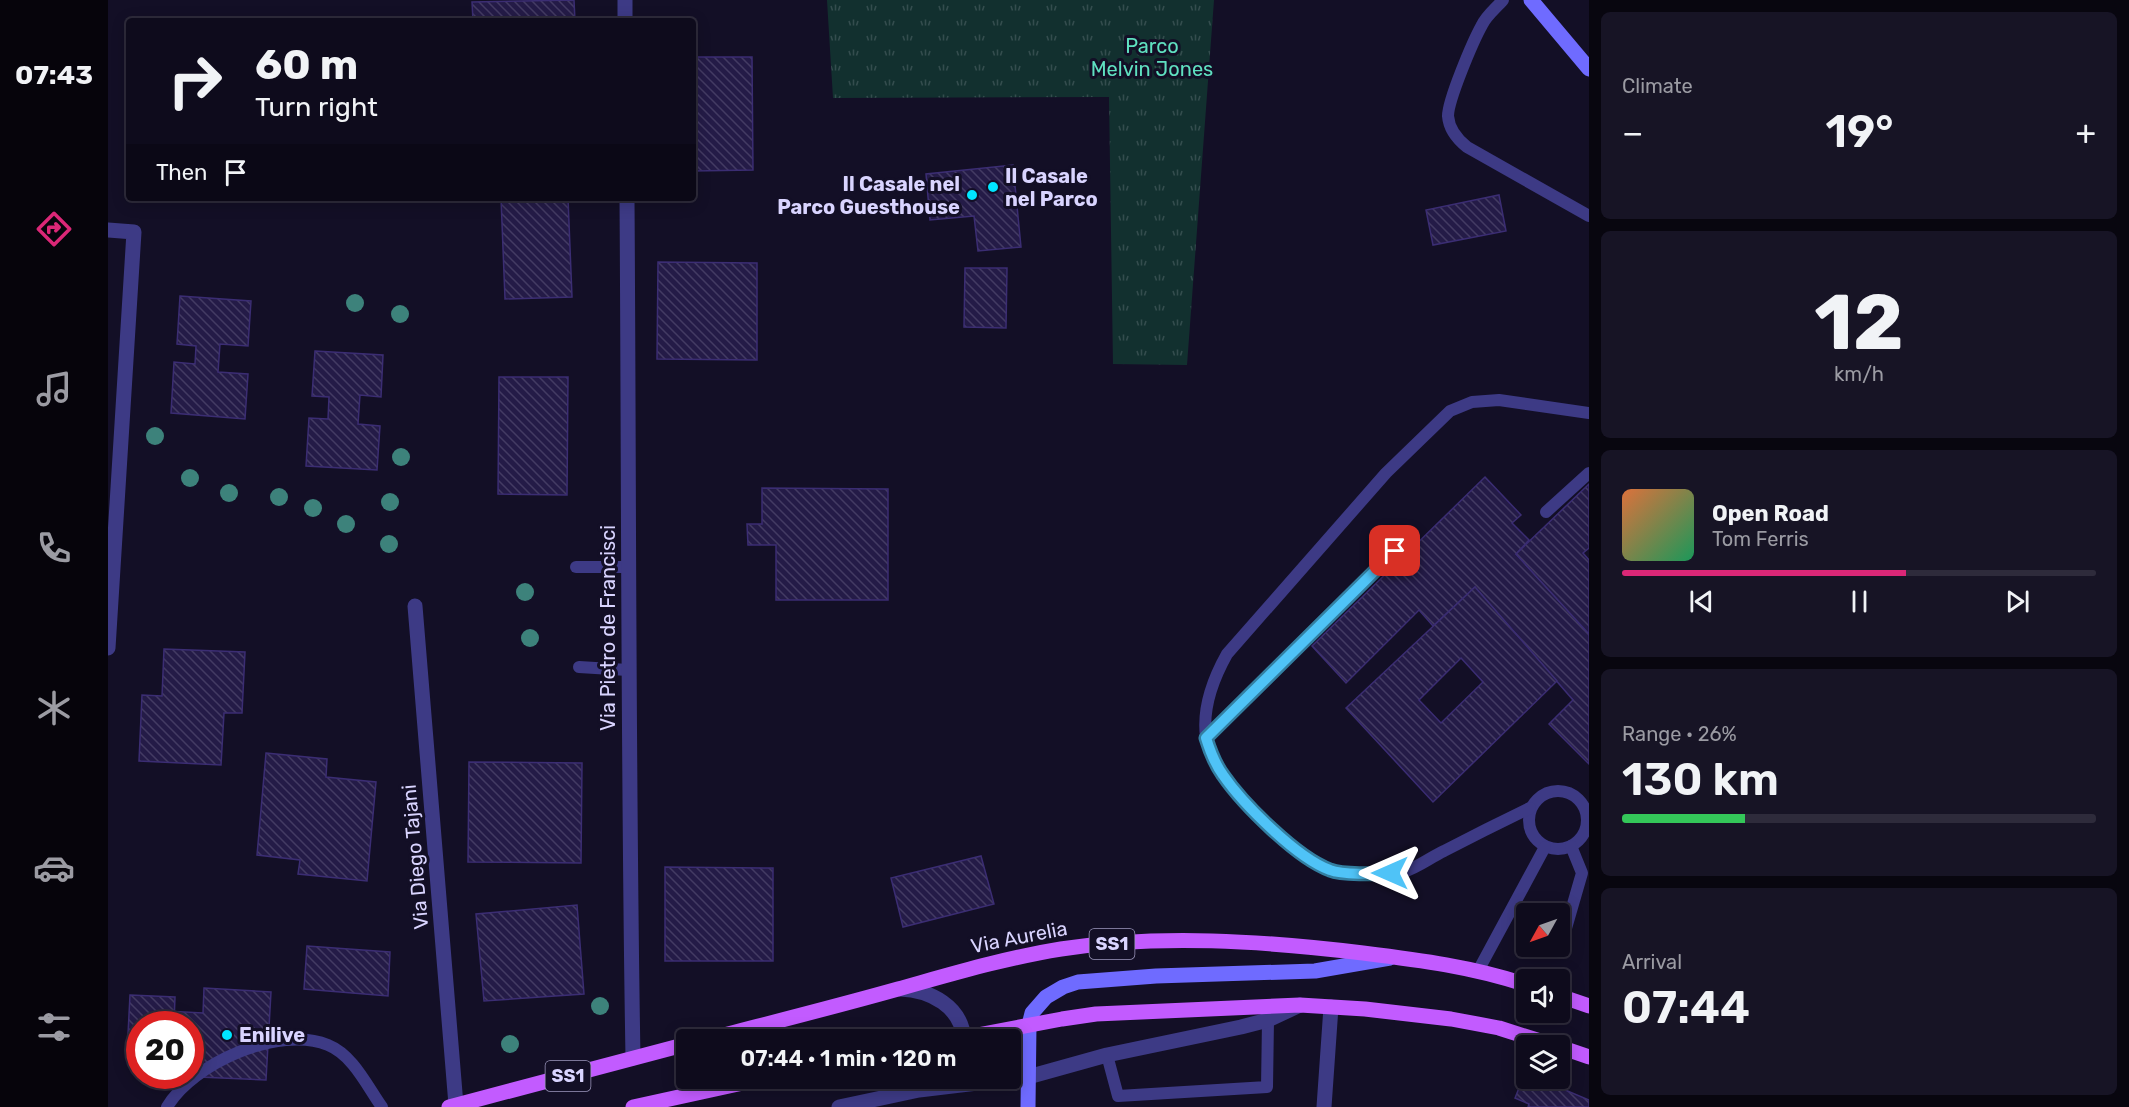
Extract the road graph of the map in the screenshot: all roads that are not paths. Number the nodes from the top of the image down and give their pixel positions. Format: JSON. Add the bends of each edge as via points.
{"nodes":[{"id":1,"x":625,"y":0,"type":"edge"},
{"id":2,"x":1503,"y":0,"type":"edge"},
{"id":3,"x":1531,"y":0,"type":"edge"},
{"id":4,"x":625,"y":18,"type":"edge"},
{"id":5,"x":1589,"y":69,"type":"edge"},
{"id":6,"x":627,"y":201,"type":"edge"},
{"id":7,"x":1589,"y":216,"type":"edge"},
{"id":8,"x":108,"y":230,"type":"edge"},
{"id":9,"x":1589,"y":413,"type":"edge"},
{"id":10,"x":1589,"y":473,"type":"edge"},
{"id":11,"x":1546,"y":512,"type":"dead end"},
{"id":12,"x":1395,"y":551,"type":"dead end"},
{"id":13,"x":576,"y":567,"type":"dead end"},
{"id":14,"x":629,"y":567,"type":"junction"},
{"id":15,"x":415,"y":606,"type":"dead end"},
{"id":16,"x":108,"y":648,"type":"edge"},
{"id":17,"x":579,"y":667,"type":"dead end"},
{"id":18,"x":628,"y":670,"type":"junction"},
{"id":19,"x":1206,"y":738,"type":"junction"},
{"id":20,"x":1530,"y":808,"type":"junction"},
{"id":21,"x":1571,"y":846,"type":"junction"},
{"id":22,"x":1545,"y":848,"type":"junction"},
{"id":23,"x":1570,"y":914,"type":"edge"},
{"id":24,"x":1393,"y":957,"type":"junction"},
{"id":25,"x":1478,"y":971,"type":"junction"},
{"id":26,"x":1516,"y":982,"type":"edge"},
{"id":27,"x":897,"y":989,"type":"junction"},
{"id":28,"x":1570,"y":999,"type":"edge"},
{"id":29,"x":1300,"y":1005,"type":"junction"},
{"id":30,"x":1589,"y":1006,"type":"edge"},
{"id":31,"x":1331,"y":1007,"type":"junction"},
{"id":32,"x":1268,"y":1020,"type":"junction"},
{"id":33,"x":1029,"y":1025,"type":"junction"},
{"id":34,"x":746,"y":1029,"type":"edge"},
{"id":35,"x":959,"y":1029,"type":"edge"},
{"id":36,"x":1009,"y":1029,"type":"edge"},
{"id":37,"x":1522,"y":1035,"type":"edge"},
{"id":38,"x":676,"y":1047,"type":"edge"},
{"id":39,"x":1570,"y":1051,"type":"edge"},
{"id":40,"x":1107,"y":1055,"type":"junction"},
{"id":41,"x":633,"y":1058,"type":"junction"},
{"id":42,"x":1589,"y":1058,"type":"edge"},
{"id":43,"x":1028,"y":1077,"type":"junction"},
{"id":44,"x":715,"y":1089,"type":"edge"},
{"id":45,"x":919,"y":1090,"type":"joint"},
{"id":46,"x":452,"y":1106,"type":"edge"},
{"id":47,"x":167,"y":1107,"type":"edge"},
{"id":48,"x":382,"y":1107,"type":"edge"},
{"id":49,"x":633,"y":1107,"type":"edge"},
{"id":50,"x":839,"y":1107,"type":"edge"},
{"id":51,"x":1028,"y":1107,"type":"edge"},
{"id":52,"x":1324,"y":1107,"type":"edge"}],
"edges":[{"from":1,"to":4,"type":"street"},
{"from":2,"to":7,"type":"lane","via":[[1482,22],[1451,99],[1451,129],[1467,147]]},
{"from":3,"to":5,"type":"street"},
{"from":6,"to":14,"type":"street","name":"Via Pietro de Francisci"},
{"from":8,"to":16,"type":"street","via":[[134,232]]},
{"from":9,"to":19,"type":"lane","via":[[1498,400],[1472,402],[1449,411],[1386,473],[1227,654],[1208,697]]},
{"from":10,"to":11,"type":"lane"},
{"from":12,"to":19,"type":"lane"},
{"from":13,"to":14,"type":"lane"},
{"from":14,"to":18,"type":"street","name":"Via Pietro de Francisci"},
{"from":15,"to":46,"type":"street","name":"Via Diego Tajani"},
{"from":17,"to":18,"type":"lane"},
{"from":18,"to":41,"type":"street","name":"Via Pietro de Francisci"},
{"from":19,"to":20,"type":"lane","via":[[1223,776],[1248,804],[1279,836],[1332,871],[1404,872]]},
{"from":20,"to":21,"type":"lane","via":[[1548,791],[1572,793],[1581,801],[1588,821],[1580,840]]},
{"from":20,"to":22,"type":"lane","via":[[1530,832]]},
{"from":21,"to":22,"type":"lane"},
{"from":21,"to":23,"type":"lane","via":[[1582,873]]},
{"from":22,"to":25,"type":"lane"},
{"from":24,"to":25,"type":"main road","name":"Via Aurelia","number":"SS1"},
{"from":24,"to":27,"type":"main road","name":"Via Aurelia","number":"SS1","via":[[1247,943],[1115,944],[1000,961]]},
{"from":24,"to":33,"type":"street","via":[[1304,972],[1078,982],[1046,997],[1032,1013]]},
{"from":25,"to":26,"type":"main road","name":"Via Aurelia","number":"SS1"},
{"from":27,"to":34,"type":"main road","name":"Via Aurelia","number":"SS1"},
{"from":27,"to":35,"type":"street","via":[[922,991],[944,1002],[959,1020]]},
{"from":28,"to":30,"type":"main road"},
{"from":29,"to":31,"type":"main road"},
{"from":29,"to":32,"type":"street"},
{"from":29,"to":33,"type":"main road","via":[[1096,1014]]},
{"from":31,"to":37,"type":"main road","via":[[1451,1019]]},
{"from":31,"to":52,"type":"street"},
{"from":32,"to":40,"type":"street"},
{"from":32,"to":40,"type":"lane","via":[[1268,1087],[1118,1096]]},
{"from":33,"to":36,"type":"main road"},
{"from":33,"to":43,"type":"street"},
{"from":38,"to":41,"type":"main road","number":"SS1"},
{"from":39,"to":42,"type":"main road"},
{"from":40,"to":43,"type":"street"},
{"from":41,"to":46,"type":"main road","number":"SS1"},
{"from":43,"to":45,"type":"street"},
{"from":43,"to":51,"type":"street"},
{"from":44,"to":49,"type":"main road"},
{"from":45,"to":50,"type":"street"},
{"from":47,"to":48,"type":"lane","via":[[191,1079],[228,1056],[290,1041],[329,1045],[344,1055]]}]}
